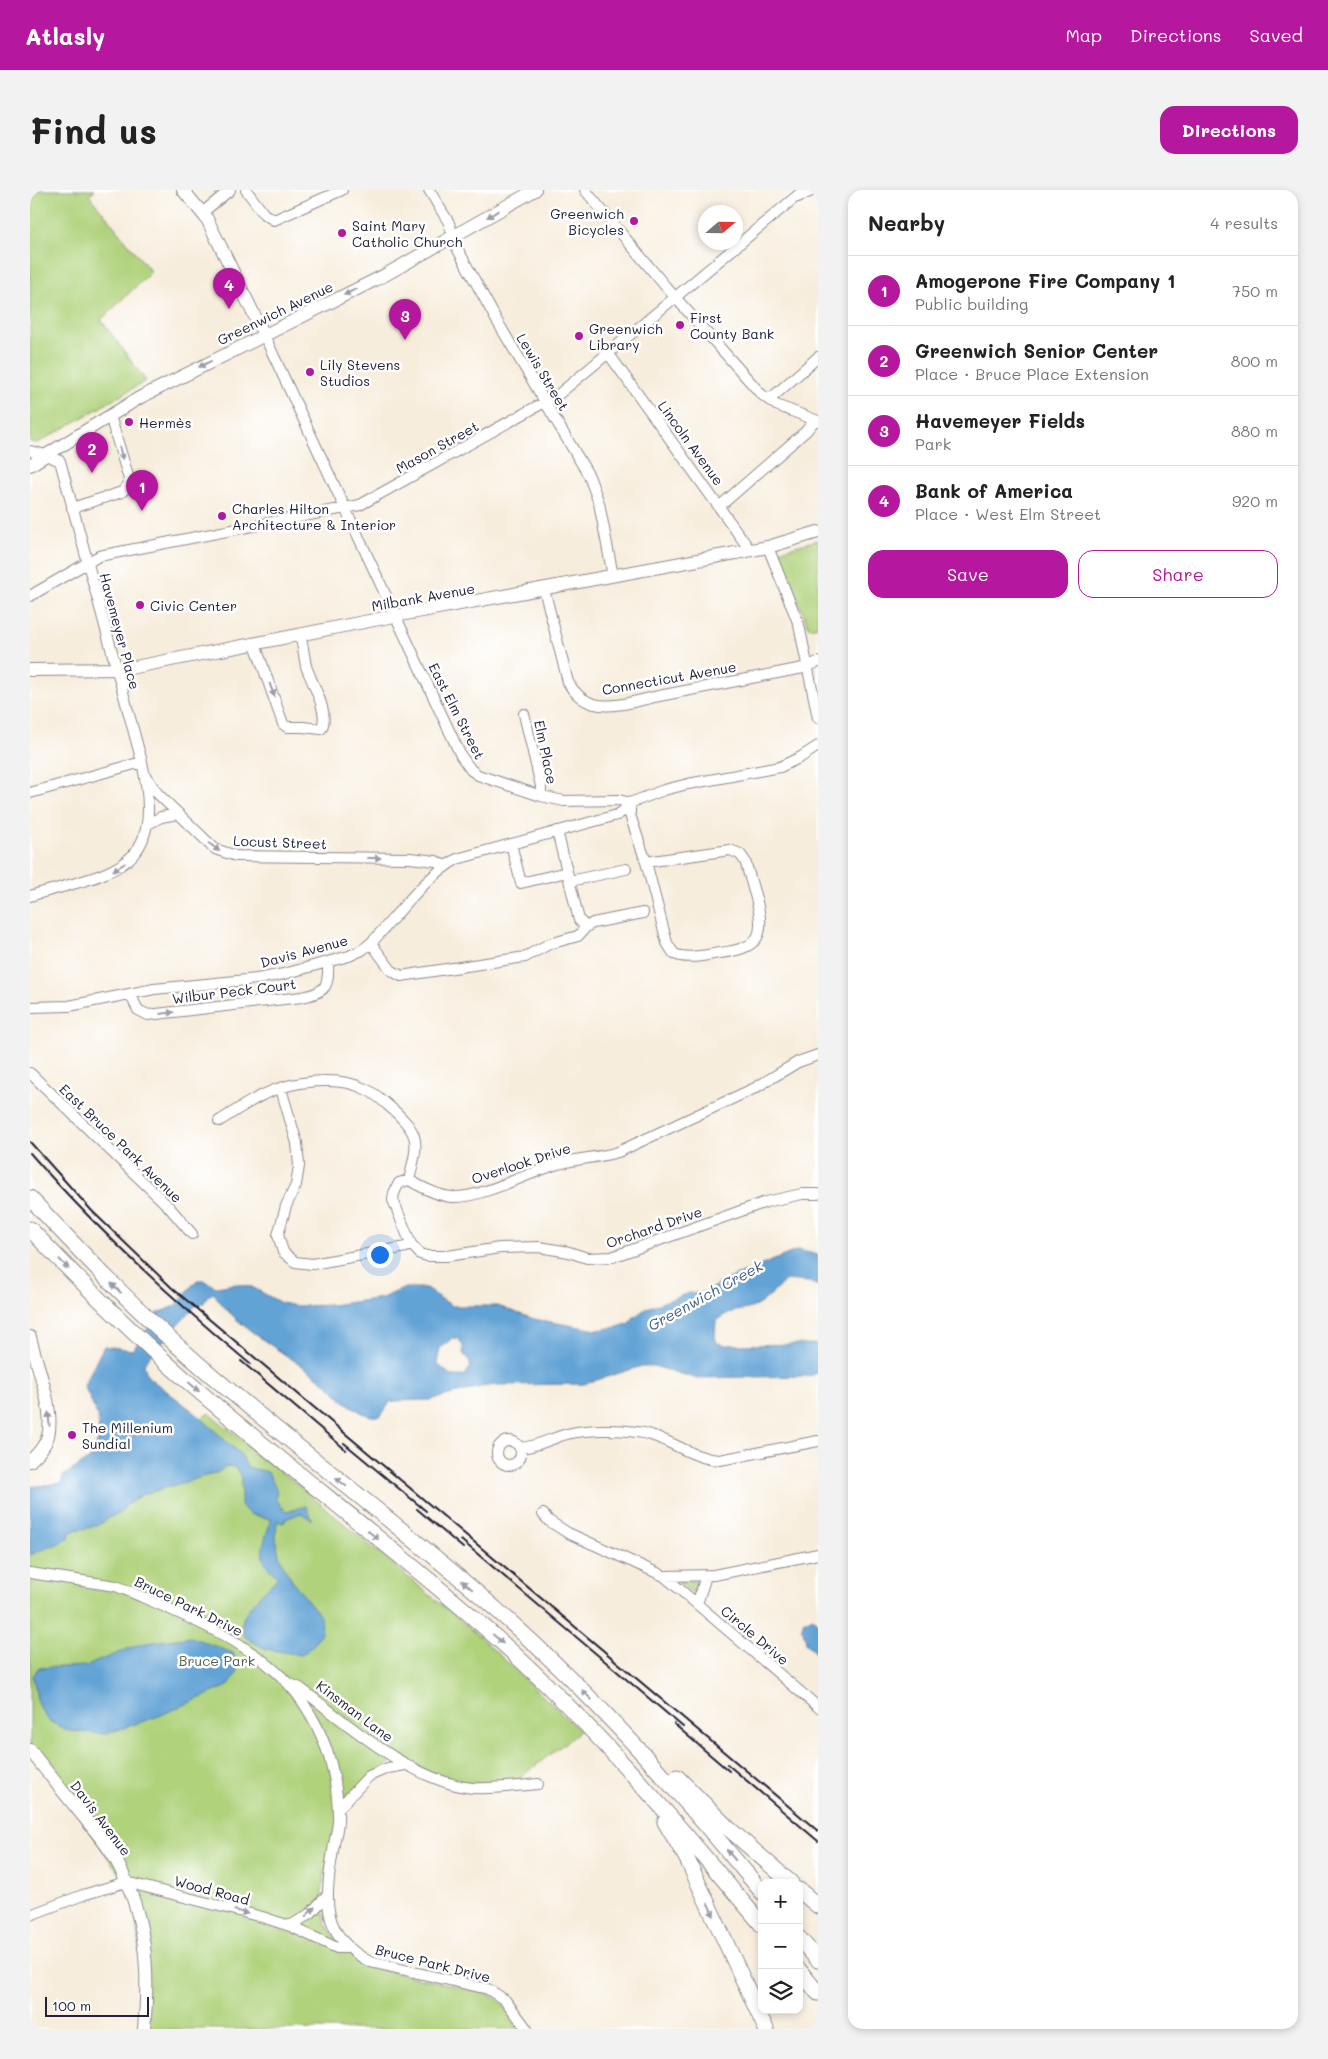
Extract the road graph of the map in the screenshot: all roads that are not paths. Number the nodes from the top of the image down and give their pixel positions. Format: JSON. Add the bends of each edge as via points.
{"nodes":[{"id":1,"x":183,"y":190,"type":"edge"},
{"id":2,"x":230,"y":190,"type":"edge"},
{"id":3,"x":246,"y":190,"type":"edge"},
{"id":4,"x":342,"y":190,"type":"edge"},
{"id":5,"x":429,"y":190,"type":"edge"},
{"id":6,"x":535,"y":190,"type":"edge"},
{"id":7,"x":585,"y":190,"type":"edge"},
{"id":8,"x":814,"y":190,"type":"edge"},
{"id":9,"x":801,"y":194,"type":"edge"},
{"id":10,"x":202,"y":213,"type":"junction"},
{"id":11,"x":453,"y":237,"type":"junction"},
{"id":12,"x":676,"y":297,"type":"junction"},
{"id":13,"x":264,"y":335,"type":"junction"},
{"id":14,"x":608,"y":353,"type":"junction"},
{"id":15,"x":818,"y":357,"type":"edge"},
{"id":16,"x":768,"y":400,"type":"junction"},
{"id":17,"x":546,"y":402,"type":"junction"},
{"id":18,"x":110,"y":416,"type":"junction"},
{"id":19,"x":817,"y":420,"type":"edge"},
{"id":20,"x":30,"y":451,"type":"edge"},
{"id":21,"x":46,"y":455,"type":"junction"},
{"id":22,"x":30,"y":465,"type":"edge"},
{"id":23,"x":720,"y":506,"type":"junction"},
{"id":24,"x":72,"y":508,"type":"junction"},
{"id":25,"x":346,"y":509,"type":"junction"},
{"id":26,"x":818,"y":532,"type":"edge"},
{"id":27,"x":768,"y":546,"type":"junction"},
{"id":28,"x":750,"y":550,"type":"junction"},
{"id":29,"x":87,"y":562,"type":"junction"},
{"id":30,"x":613,"y":576,"type":"junction"},
{"id":31,"x":544,"y":589,"type":"junction"},
{"id":32,"x":30,"y":596,"type":"edge"},
{"id":33,"x":397,"y":616,"type":"junction"},
{"id":34,"x":300,"y":635,"type":"junction"},
{"id":35,"x":255,"y":644,"type":"junction"},
{"id":36,"x":813,"y":664,"type":"edge"},
{"id":37,"x":30,"y":670,"type":"edge"},
{"id":38,"x":117,"y":670,"type":"junction"},
{"id":39,"x":524,"y":714,"type":"dead end"},
{"id":40,"x":818,"y":718,"type":"edge"},
{"id":41,"x":818,"y":746,"type":"edge"},
{"id":42,"x":142,"y":762,"type":"junction"},
{"id":43,"x":145,"y":776,"type":"junction"},
{"id":44,"x":30,"y":794,"type":"edge"},
{"id":45,"x":541,"y":796,"type":"junction"},
{"id":46,"x":630,"y":803,"type":"junction"},
{"id":47,"x":178,"y":814,"type":"junction"},
{"id":48,"x":148,"y":826,"type":"junction"},
{"id":49,"x":557,"y":831,"type":"junction"},
{"id":50,"x":511,"y":844,"type":"junction"},
{"id":51,"x":646,"y":862,"type":"junction"},
{"id":52,"x":445,"y":866,"type":"junction"},
{"id":53,"x":626,"y":869,"type":"dead end"},
{"id":54,"x":568,"y":877,"type":"junction"},
{"id":55,"x":30,"y":896,"type":"edge"},
{"id":56,"x":643,"y":914,"type":"dead end"},
{"id":57,"x":586,"y":927,"type":"junction"},
{"id":58,"x":371,"y":943,"type":"junction"},
{"id":59,"x":328,"y":963,"type":"junction"},
{"id":60,"x":130,"y":994,"type":"junction"},
{"id":61,"x":30,"y":1007,"type":"edge"},
{"id":62,"x":818,"y":1055,"type":"edge"},
{"id":63,"x":30,"y":1072,"type":"edge"},
{"id":64,"x":281,"y":1089,"type":"junction"},
{"id":65,"x":219,"y":1121,"type":"dead end"},
{"id":66,"x":409,"y":1180,"type":"junction"},
{"id":67,"x":818,"y":1194,"type":"edge"},
{"id":68,"x":30,"y":1198,"type":"edge"},
{"id":69,"x":30,"y":1228,"type":"edge"},
{"id":70,"x":192,"y":1234,"type":"dead end"},
{"id":71,"x":411,"y":1244,"type":"junction"},
{"id":72,"x":31,"y":1341,"type":"edge"},
{"id":73,"x":30,"y":1359,"type":"edge"},
{"id":74,"x":818,"y":1441,"type":"edge"},
{"id":75,"x":520,"y":1448,"type":"dead end"},
{"id":76,"x":30,"y":1461,"type":"edge"},
{"id":77,"x":543,"y":1514,"type":"dead end"},
{"id":78,"x":818,"y":1554,"type":"edge"},
{"id":79,"x":30,"y":1573,"type":"edge"},
{"id":80,"x":664,"y":1576,"type":"junction"},
{"id":81,"x":706,"y":1576,"type":"junction"},
{"id":82,"x":697,"y":1604,"type":"junction"},
{"id":83,"x":286,"y":1683,"type":"junction"},
{"id":84,"x":818,"y":1707,"type":"edge"},
{"id":85,"x":608,"y":1716,"type":"junction"},
{"id":86,"x":30,"y":1750,"type":"edge"},
{"id":87,"x":624,"y":1763,"type":"junction"},
{"id":88,"x":405,"y":1764,"type":"junction"},
{"id":89,"x":538,"y":1784,"type":"dead end"},
{"id":90,"x":338,"y":1809,"type":"junction"},
{"id":91,"x":786,"y":1879,"type":"edge"},
{"id":92,"x":126,"y":1882,"type":"junction"},
{"id":93,"x":758,"y":1887,"type":"edge"},
{"id":94,"x":803,"y":1893,"type":"edge"},
{"id":95,"x":327,"y":1895,"type":"junction"},
{"id":96,"x":818,"y":1906,"type":"edge"},
{"id":97,"x":30,"y":1914,"type":"edge"},
{"id":98,"x":761,"y":1924,"type":"edge"},
{"id":99,"x":290,"y":1926,"type":"junction"},
{"id":100,"x":803,"y":1943,"type":"edge"},
{"id":101,"x":348,"y":1948,"type":"junction"},
{"id":102,"x":818,"y":1960,"type":"edge"},
{"id":103,"x":803,"y":1975,"type":"edge"},
{"id":104,"x":818,"y":1993,"type":"edge"},
{"id":105,"x":144,"y":2029,"type":"edge"},
{"id":106,"x":527,"y":2029,"type":"edge"},
{"id":107,"x":766,"y":2029,"type":"edge"}],
"edges":[{"from":1,"to":10,"type":"main road"},
{"from":2,"to":10,"type":"street"},
{"from":3,"to":4,"type":"street","via":[[264,214],[274,220]]},
{"from":5,"to":11,"type":"street","name":"Lewis Street","via":[[449,223]]},
{"from":6,"to":11,"type":"main road","name":"Greenwich Avenue","one_way":true},
{"from":7,"to":12,"type":"street"},
{"from":8,"to":9,"type":"street","name":"Mason Street"},
{"from":9,"to":12,"type":"street","name":"Mason Street"},
{"from":10,"to":13,"type":"main road"},
{"from":11,"to":13,"type":"main road","name":"Greenwich Avenue","one_way":true},
{"from":11,"to":17,"type":"street","name":"Lewis Street","via":[[497,321]]},
{"from":12,"to":14,"type":"street","name":"Mason Street"},
{"from":12,"to":16,"type":"street"},
{"from":13,"to":18,"type":"main road","name":"Greenwich Avenue","one_way":true},
{"from":13,"to":25,"type":"street","name":"East Elm Street"},
{"from":14,"to":17,"type":"street","name":"Mason Street"},
{"from":14,"to":23,"type":"street","name":"Lincoln Avenue"},
{"from":15,"to":16,"type":"street"},
{"from":16,"to":19,"type":"street"},
{"from":17,"to":25,"type":"street","name":"Mason Street","via":[[360,505]]},
{"from":17,"to":30,"type":"street","name":"Lewis Street","via":[[593,485]]},
{"from":18,"to":21,"type":"main road","name":"Greenwich Avenue"},
{"from":18,"to":24,"type":"street","one_way":true,"via":[[129,479],[126,490]]},
{"from":19,"to":23,"type":"street"},
{"from":20,"to":21,"type":"street"},
{"from":21,"to":22,"type":"main road","name":"Greenwich Avenue"},
{"from":21,"to":24,"type":"street","name":"Havemeyer Place","via":[[60,461]]},
{"from":23,"to":28,"type":"street","name":"Lincoln Avenue"},
{"from":24,"to":29,"type":"street","name":"Havemeyer Place"},
{"from":25,"to":29,"type":"street","name":"Mason Street","via":[[99,556]]},
{"from":25,"to":33,"type":"street","name":"East Elm Street"},
{"from":26,"to":27,"type":"main road","name":"Milbank Avenue"},
{"from":27,"to":28,"type":"main road","name":"Milbank Avenue"},
{"from":27,"to":36,"type":"street"},
{"from":28,"to":30,"type":"main road","name":"Milbank Avenue"},
{"from":29,"to":32,"type":"street","name":"Mason Street"},
{"from":29,"to":38,"type":"street","name":"Havemeyer Place"},
{"from":30,"to":31,"type":"main road","name":"Milbank Avenue"},
{"from":31,"to":33,"type":"main road","name":"Milbank Avenue"},
{"from":31,"to":36,"type":"street","name":"Connecticut Avenue","via":[[568,682],[575,693],[587,702],[616,704]]},
{"from":33,"to":34,"type":"main road","name":"Milbank Avenue"},
{"from":33,"to":45,"type":"street","name":"East Elm Street","via":[[466,765],[491,780]]},
{"from":34,"to":35,"type":"main road","name":"Milbank Avenue"},
{"from":35,"to":34,"type":"street","one_way":true,"via":[[283,724],[286,727],[321,729],[322,704],[306,664]]},
{"from":35,"to":38,"type":"main road","name":"Milbank Avenue"},
{"from":36,"to":40,"type":"street"},
{"from":37,"to":38,"type":"main road","name":"Milbank Avenue"},
{"from":38,"to":42,"type":"street","name":"Havemeyer Place"},
{"from":39,"to":45,"type":"street","name":"Elm Place"},
{"from":41,"to":46,"type":"street","name":"East Elm Street","via":[[780,767],[688,784]]},
{"from":42,"to":43,"type":"street","name":"Havemeyer Place"},
{"from":42,"to":44,"type":"street"},
{"from":43,"to":47,"type":"street","name":"Locust Street"},
{"from":43,"to":48,"type":"street","name":"Havemeyer Place"},
{"from":45,"to":46,"type":"street","name":"East Elm Street","via":[[564,801],[619,800]]},
{"from":46,"to":49,"type":"street","name":"Davis Avenue","via":[[617,814]]},
{"from":46,"to":51,"type":"street","via":[[630,815]]},
{"from":47,"to":48,"type":"street","via":[[162,816]]},
{"from":47,"to":52,"type":"street","name":"Locust Street","one_way":true,"via":[[215,849],[236,856],[410,858],[436,861]]},
{"from":48,"to":55,"type":"street","name":"Havemeyer Place","one_way":true,"via":[[133,855],[119,868]]},
{"from":49,"to":50,"type":"street","name":"Davis Avenue"},
{"from":49,"to":54,"type":"street"},
{"from":50,"to":52,"type":"street","name":"Davis Avenue","via":[[465,856]]},
{"from":50,"to":54,"type":"street","via":[[521,883]]},
{"from":51,"to":51,"type":"street","via":[[667,943],[674,954],[688,957],[742,949],[759,936],[760,915],[745,861],[740,854],[730,850]]},
{"from":52,"to":58,"type":"street","name":"Davis Avenue"},
{"from":53,"to":54,"type":"street"},
{"from":54,"to":57,"type":"street","via":[[579,920]]},
{"from":56,"to":57,"type":"street"},
{"from":57,"to":58,"type":"street","via":[[578,936],[550,944],[525,957],[401,976],[390,970]]},
{"from":58,"to":59,"type":"street","name":"Davis Avenue","via":[[362,950]]},
{"from":59,"to":60,"type":"street","name":"Davis Avenue","via":[[256,979],[182,985]]},
{"from":60,"to":59,"type":"street","name":"Wilbur Peck Court","one_way":true,"via":[[138,1010],[148,1015],[302,997],[316,994],[326,986]]},
{"from":60,"to":61,"type":"street","name":"Davis Avenue","via":[[69,1006]]},
{"from":62,"to":66,"type":"street","name":"Overlook Drive","via":[[798,1062],[756,1088],[613,1154],[576,1159],[462,1196],[444,1195]]},
{"from":63,"to":70,"type":"street","name":"East Bruce Park Avenue","via":[[169,1207]]},
{"from":64,"to":65,"type":"street","via":[[266,1093]]},
{"from":64,"to":66,"type":"street","via":[[304,1082],[335,1082],[353,1084],[378,1097],[406,1123],[415,1138],[416,1149]]},
{"from":64,"to":71,"type":"street","via":[[297,1142],[299,1166],[296,1185],[278,1235],[283,1252],[295,1262],[312,1264]]},
{"from":66,"to":71,"type":"street","via":[[399,1183],[393,1200]]},
{"from":67,"to":71,"type":"street","name":"Orchard Drive","via":[[794,1195],[766,1202],[612,1257],[587,1258],[539,1247],[427,1256],[420,1254]]},
{"from":85,"to":68,"type":"highway","one_way":true,"via":[[497,1611],[171,1340]]},
{"from":69,"to":87,"type":"highway","one_way":true,"via":[[137,1337],[499,1640]]},
{"from":72,"to":73,"type":"main road"},
{"from":76,"to":72,"type":"main road","one_way":true,"via":[[45,1445],[50,1424]]},
{"from":74,"to":75,"type":"street","via":[[720,1460],[710,1460],[637,1432],[583,1430]]},
{"from":77,"to":80,"type":"street","via":[[568,1533]]},
{"from":78,"to":81,"type":"street"},
{"from":79,"to":83,"type":"street","name":"Bruce Park Drive","via":[[126,1590],[224,1637],[256,1657]]},
{"from":80,"to":81,"type":"street"},
{"from":80,"to":82,"type":"street","name":"Circle Drive"},
{"from":81,"to":82,"type":"street"},
{"from":82,"to":84,"type":"street","name":"Circle Drive"},
{"from":83,"to":88,"type":"street","name":"Kinsman Lane","via":[[301,1688]]},
{"from":83,"to":90,"type":"street","name":"Bruce Park Drive","via":[[305,1706],[328,1750]]},
{"from":85,"to":91,"type":"highway","via":[[643,1744],[728,1828]]},
{"from":93,"to":85,"type":"highway","one_way":true,"via":[[677,1790]]},
{"from":86,"to":92,"type":"main road","name":"Davis Avenue","via":[[106,1845]]},
{"from":87,"to":98,"type":"highway"},
{"from":87,"to":107,"type":"highway","one_way":true,"via":[[681,1847]]},
{"from":88,"to":89,"type":"street","name":"Kinsman Lane","via":[[441,1780],[472,1788]]},
{"from":88,"to":90,"type":"street","via":[[369,1776]]},
{"from":90,"to":95,"type":"street","name":"Bruce Park Drive"},
{"from":92,"to":97,"type":"street"},
{"from":92,"to":99,"type":"street","name":"Wood Road","one_way":true},
{"from":92,"to":105,"type":"main road","name":"Davis Avenue","via":[[146,1950]]},
{"from":94,"to":96,"type":"highway"},
{"from":99,"to":95,"type":"street","one_way":true,"via":[[311,1913]]},
{"from":95,"to":101,"type":"street","name":"Bruce Park Drive","via":[[332,1926]]},
{"from":99,"to":101,"type":"street","name":"Wood Road","via":[[337,1948]]},
{"from":100,"to":102,"type":"highway"},
{"from":101,"to":106,"type":"street","name":"Bruce Park Drive","via":[[387,1968],[488,1989],[505,2000]]},
{"from":103,"to":104,"type":"highway"}]}
